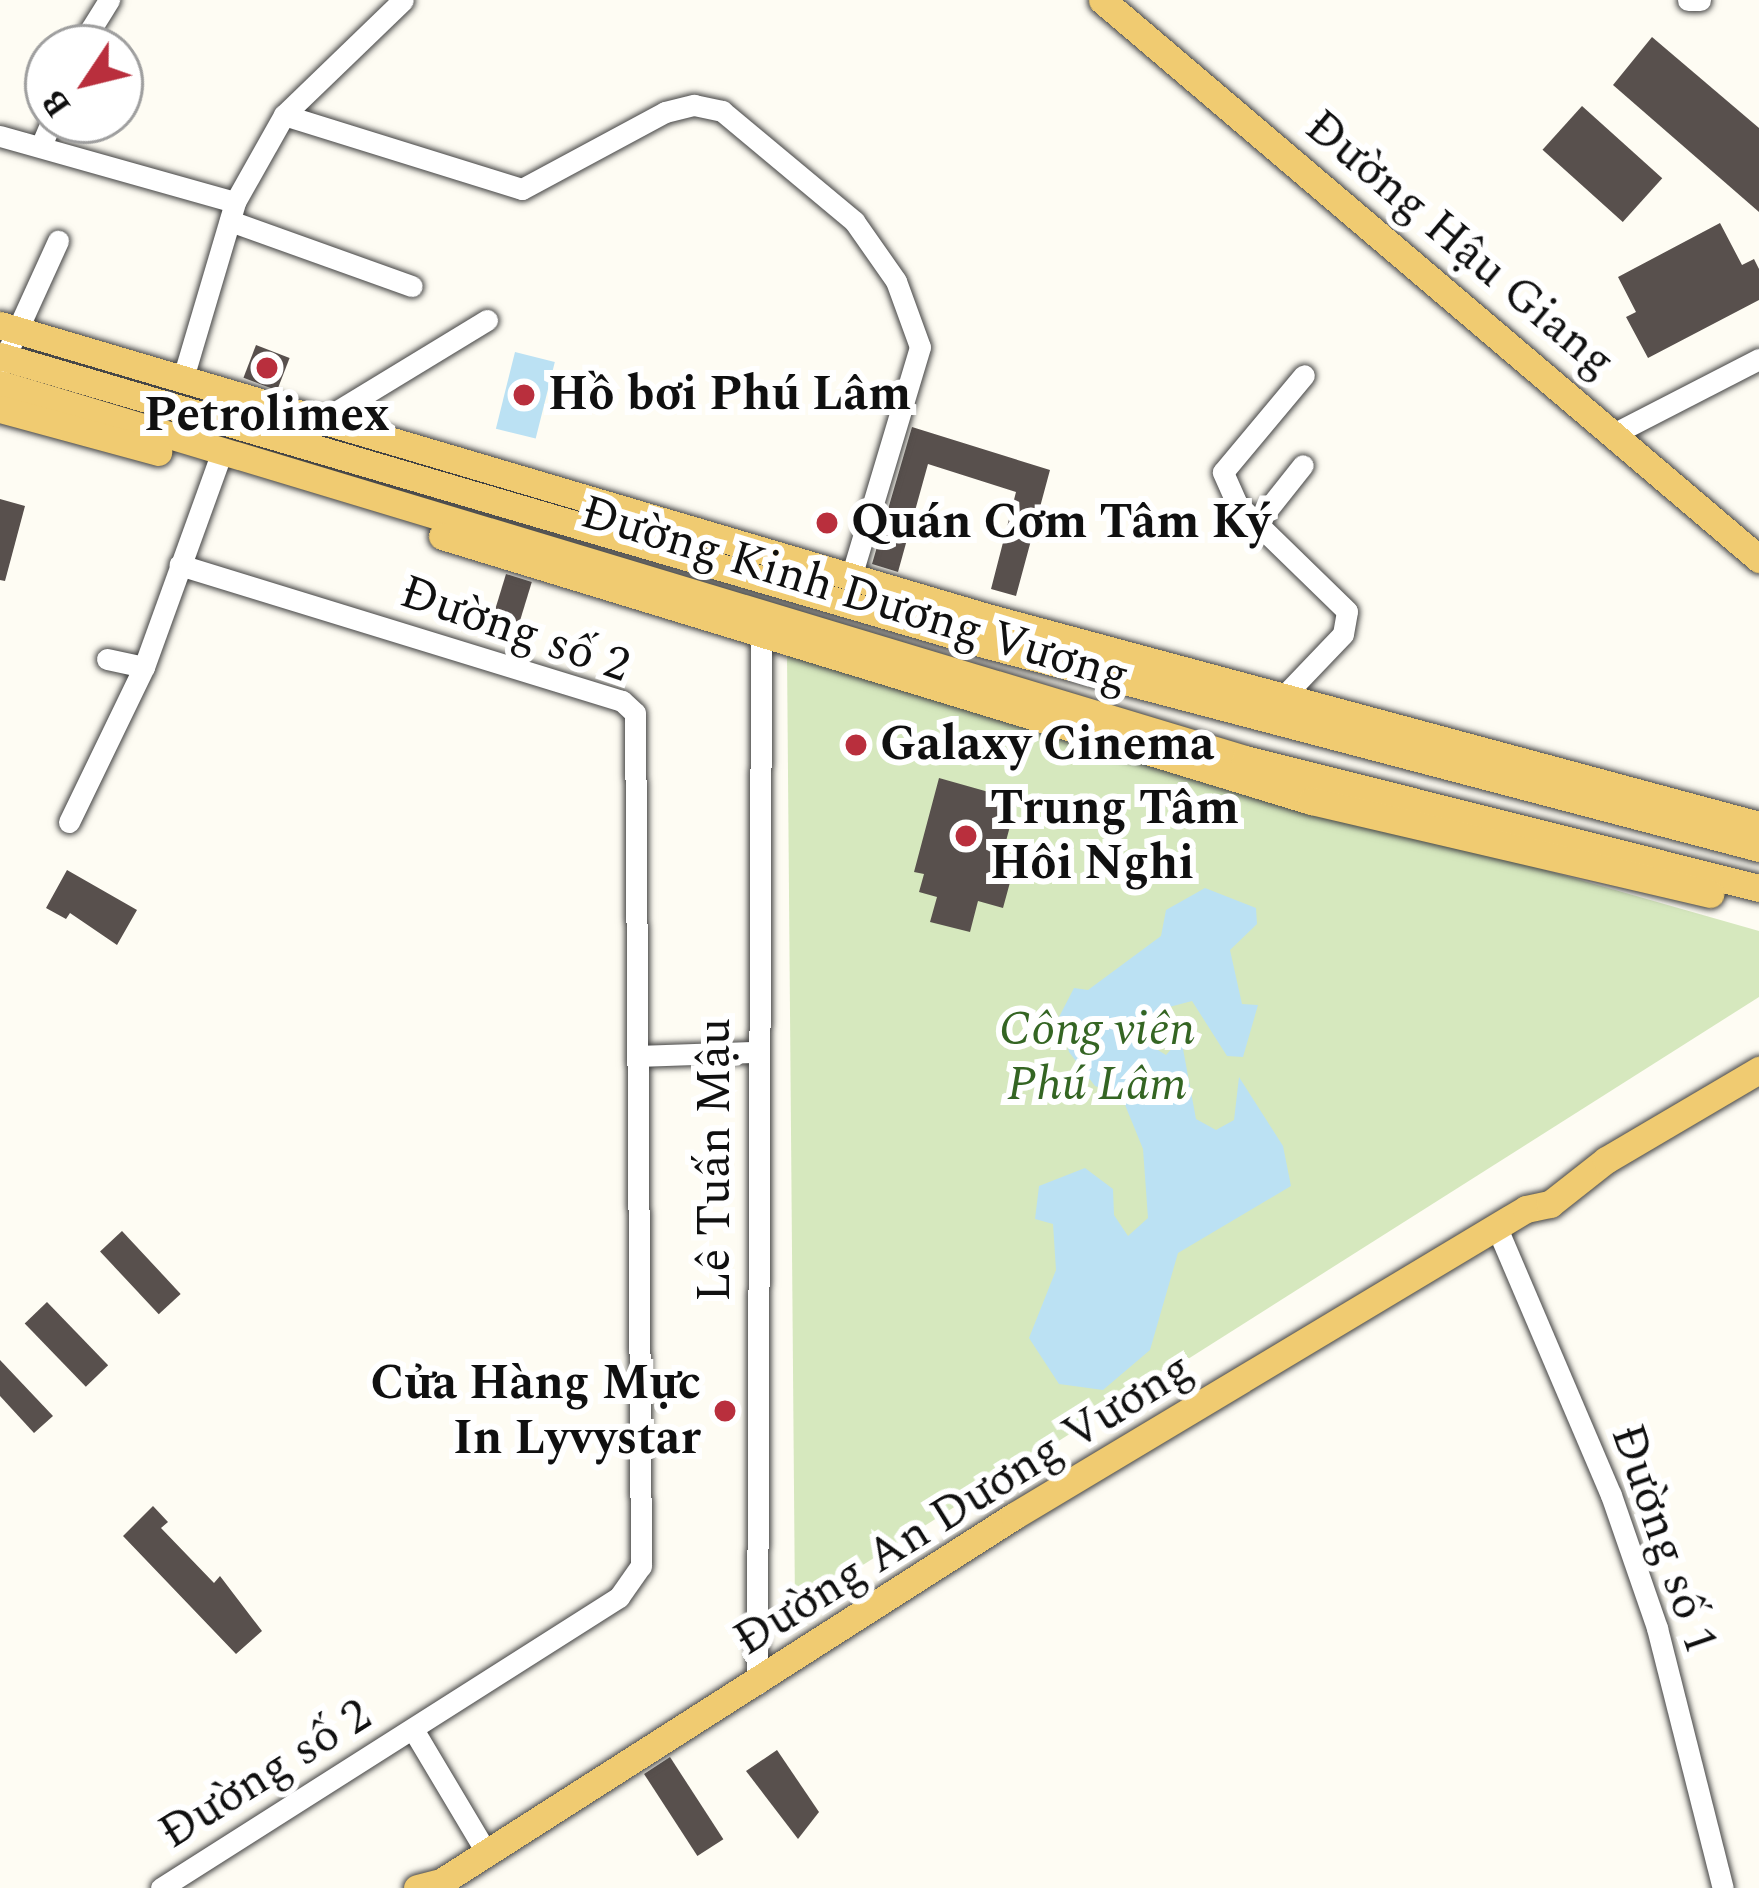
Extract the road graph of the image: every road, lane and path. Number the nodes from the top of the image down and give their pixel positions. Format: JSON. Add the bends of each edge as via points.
{"nodes":[{"id":1,"x":403,"y":0,"type":"edge"},
{"id":2,"x":1102,"y":0,"type":"edge"},
{"id":3,"x":1688,"y":0,"type":"edge"},
{"id":4,"x":1700,"y":0,"type":"edge"},
{"id":5,"x":284,"y":115,"type":"junction"},
{"id":6,"x":0,"y":136,"type":"edge"},
{"id":7,"x":41,"y":146,"type":"joint"},
{"id":8,"x":233,"y":212,"type":"junction"},
{"id":9,"x":58,"y":241,"type":"dead end"},
{"id":10,"x":412,"y":286,"type":"dead end"},
{"id":11,"x":487,"y":320,"type":"dead end"},
{"id":12,"x":9,"y":328,"type":"edge"},
{"id":13,"x":1759,"y":359,"type":"edge"},
{"id":14,"x":2,"y":367,"type":"edge"},
{"id":15,"x":1304,"y":374,"type":"dead end"},
{"id":16,"x":183,"y":379,"type":"junction"},
{"id":17,"x":0,"y":410,"type":"edge"},
{"id":18,"x":308,"y":432,"type":"junction"},
{"id":19,"x":1615,"y":433,"type":"junction"},
{"id":20,"x":219,"y":460,"type":"junction"},
{"id":21,"x":1304,"y":465,"type":"dead end"},
{"id":22,"x":1256,"y":524,"type":"junction"},
{"id":23,"x":1759,"y":559,"type":"edge"},
{"id":24,"x":179,"y":565,"type":"junction"},
{"id":25,"x":852,"y":574,"type":"junction"},
{"id":26,"x":931,"y":613,"type":"junction"},
{"id":27,"x":761,"y":624,"type":"junction"},
{"id":28,"x":107,"y":659,"type":"dead end"},
{"id":29,"x":144,"y":667,"type":"junction"},
{"id":30,"x":917,"y":672,"type":"junction"},
{"id":31,"x":1280,"y":700,"type":"junction"},
{"id":32,"x":69,"y":822,"type":"dead end"},
{"id":33,"x":1759,"y":825,"type":"edge"},
{"id":34,"x":1759,"y":848,"type":"edge"},
{"id":35,"x":1759,"y":892,"type":"edge"},
{"id":36,"x":756,"y":1052,"type":"junction"},
{"id":37,"x":640,"y":1056,"type":"junction"},
{"id":38,"x":1758,"y":1068,"type":"edge"},
{"id":39,"x":1497,"y":1228,"type":"junction"},
{"id":40,"x":757,"y":1684,"type":"junction"},
{"id":41,"x":414,"y":1731,"type":"junction"},
{"id":42,"x":486,"y":1852,"type":"junction"},
{"id":43,"x":432,"y":1886,"type":"edge"},
{"id":44,"x":161,"y":1888,"type":"edge"},
{"id":45,"x":1723,"y":1888,"type":"edge"}],
"edges":[{"from":1,"to":5,"type":"street"},
{"from":2,"to":19,"type":"main road","name":"Đường Hậu Giang"},
{"from":3,"to":4,"type":"street"},
{"from":5,"to":8,"type":"street"},
{"from":5,"to":25,"type":"street","via":[[522,189],[665,112],[694,105],[722,111],[854,221],[896,280],[920,347]]},
{"from":6,"to":7,"type":"street"},
{"from":7,"to":8,"type":"street"},
{"from":8,"to":10,"type":"street"},
{"from":8,"to":16,"type":"street"},
{"from":9,"to":12,"type":"street"},
{"from":11,"to":18,"type":"street"},
{"from":12,"to":14,"type":"street"},
{"from":12,"to":16,"type":"main road","name":"Đường Kinh Dương Vương"},
{"from":13,"to":19,"type":"street"},
{"from":14,"to":18,"type":"main road","name":"Đường Kinh Dương Vương"},
{"from":14,"to":20,"type":"main road","name":"Đường Kinh Dương Vương"},
{"from":15,"to":22,"type":"street","via":[[1223,472]]},
{"from":16,"to":18,"type":"main road","name":"Đường Kinh Dương Vương"},
{"from":17,"to":20,"type":"main road","name":"Đường Kinh Dương Vương"},
{"from":18,"to":25,"type":"main road","name":"Đường Kinh Dương Vương"},
{"from":18,"to":26,"type":"main road","name":"Đường Kinh Dương Vương"},
{"from":19,"to":23,"type":"main road","name":"Đường Hậu Giang"},
{"from":20,"to":24,"type":"street"},
{"from":20,"to":27,"type":"main road","name":"Đường Kinh Dương Vương"},
{"from":21,"to":22,"type":"street"},
{"from":22,"to":31,"type":"street","via":[[1346,611],[1343,634]]},
{"from":24,"to":29,"type":"street"},
{"from":24,"to":37,"type":"street","name":"Đường số 2","via":[[622,701],[635,712]]},
{"from":25,"to":26,"type":"main road","name":"Đường Kinh Dương Vương"},
{"from":26,"to":30,"type":"main road"},
{"from":26,"to":31,"type":"main road","name":"Đường Kinh Dương Vương"},
{"from":26,"to":34,"type":"main road","name":"Đường Kinh Dương Vương","via":[[1265,722]]},
{"from":27,"to":30,"type":"main road","name":"Đường Kinh Dương Vương"},
{"from":27,"to":36,"type":"street","name":"Lê Tuấn Mậu"},
{"from":28,"to":29,"type":"street"},
{"from":29,"to":32,"type":"street"},
{"from":30,"to":35,"type":"main road","name":"Đường Kinh Dương Vương"},
{"from":31,"to":33,"type":"main road","name":"Đường Kinh Dương Vương"},
{"from":36,"to":37,"type":"street"},
{"from":36,"to":40,"type":"street","name":"Lê Tuấn Mậu"},
{"from":37,"to":41,"type":"street","name":"Đường số 2","via":[[641,1566],[619,1597]]},
{"from":38,"to":39,"type":"main road","name":"Đường An Dương Vương","via":[[1606,1160],[1550,1204],[1534,1204]]},
{"from":39,"to":40,"type":"main road","name":"Đường An Dương Vương","via":[[1014,1516]]},
{"from":39,"to":45,"type":"street","name":"Đường số 1","via":[[1611,1495],[1657,1628]]},
{"from":40,"to":42,"type":"main road","name":"Đường An Dương Vương"},
{"from":41,"to":42,"type":"street","name":"Đường số 2"},
{"from":41,"to":44,"type":"street","name":"Đường số 2"},
{"from":42,"to":43,"type":"main road","name":"Đường An Dương Vương"}]}
